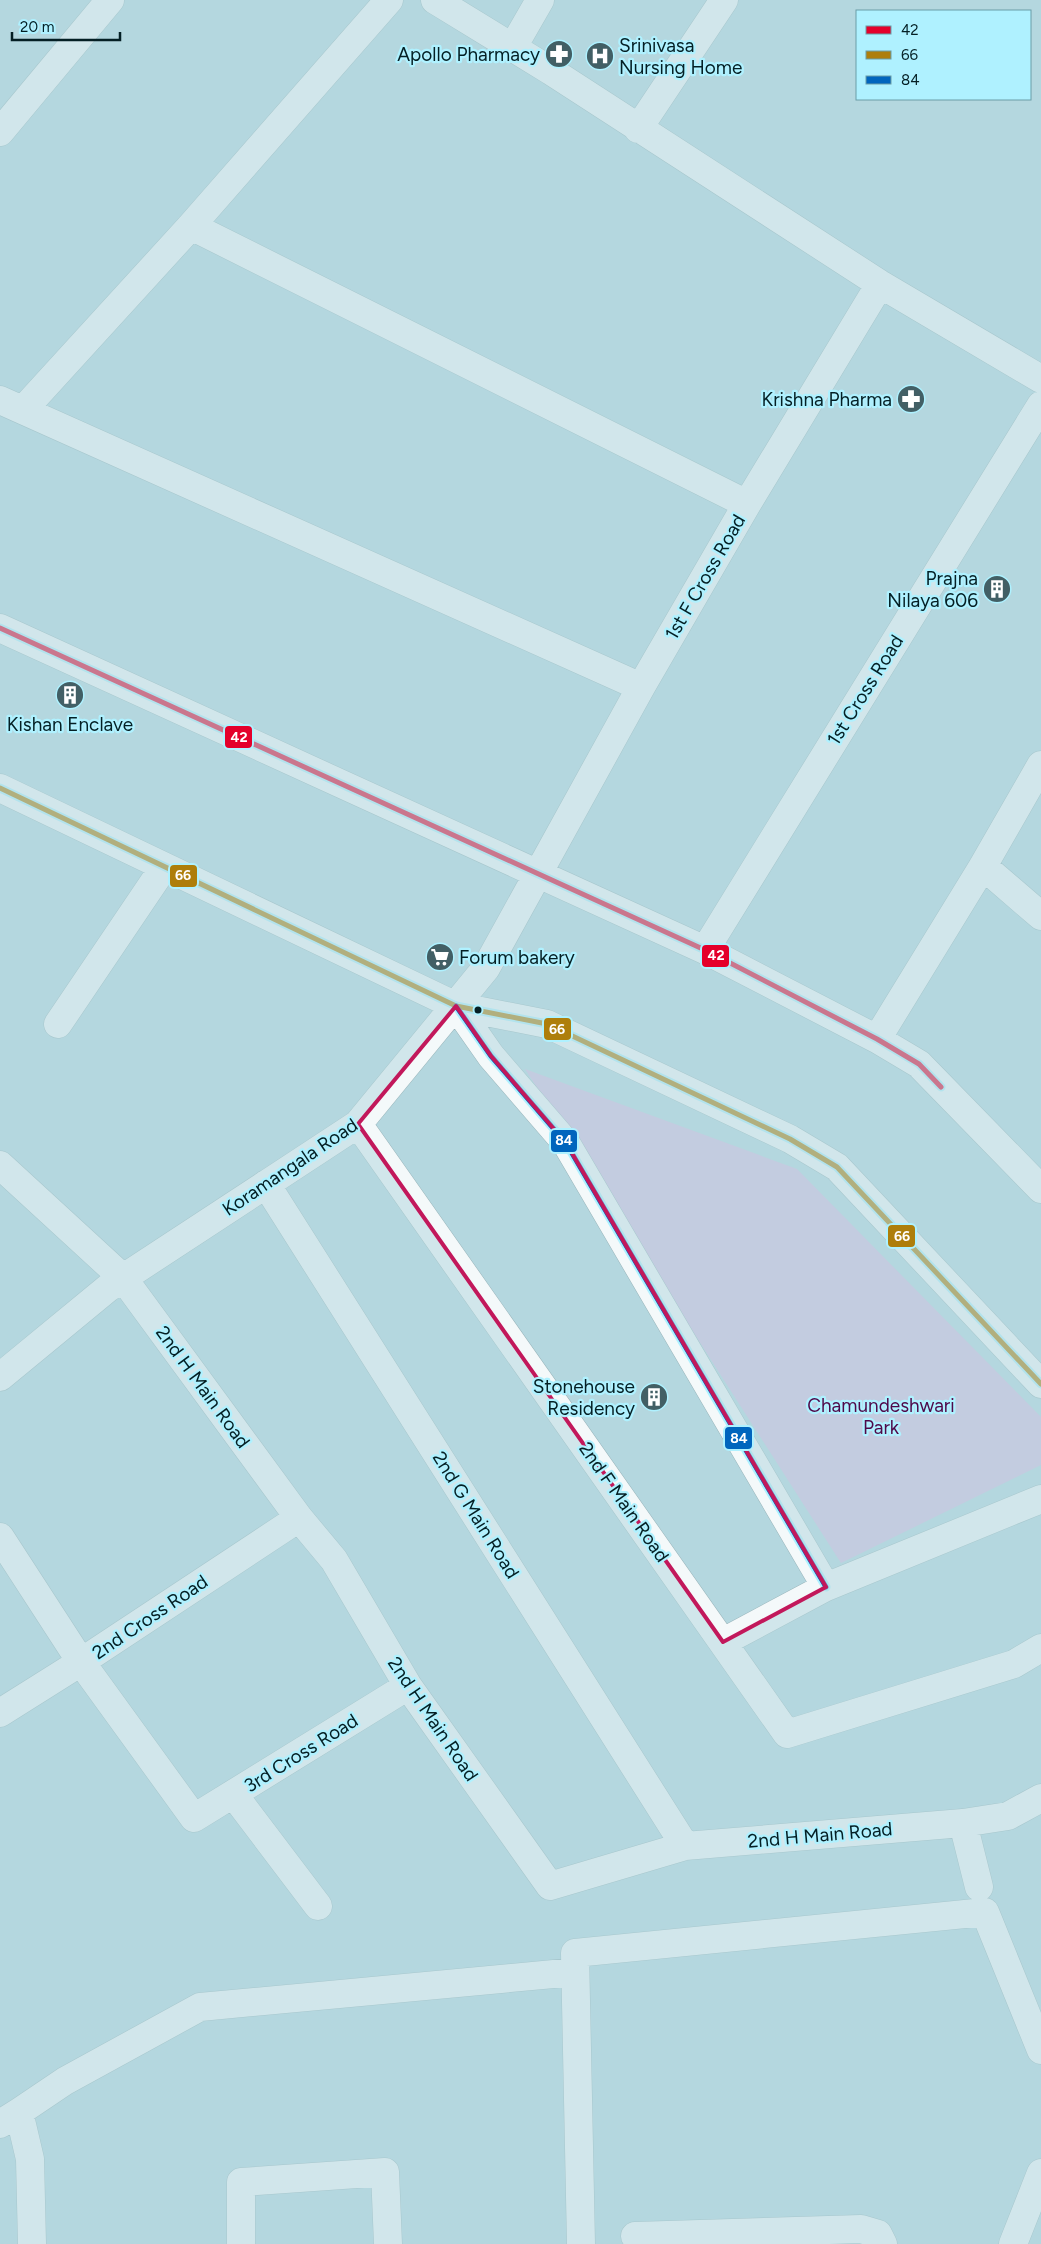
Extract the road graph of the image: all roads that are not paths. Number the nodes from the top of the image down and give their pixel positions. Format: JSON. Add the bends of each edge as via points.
{"nodes":[{"id":1,"x":110,"y":0,"type":"edge"},
{"id":2,"x":389,"y":0,"type":"edge"},
{"id":3,"x":435,"y":0,"type":"edge"},
{"id":4,"x":540,"y":0,"type":"edge"},
{"id":5,"x":724,"y":0,"type":"edge"},
{"id":6,"x":513,"y":47,"type":"junction"},
{"id":7,"x":638,"y":129,"type":"junction"},
{"id":8,"x":0,"y":132,"type":"edge"},
{"id":9,"x":191,"y":226,"type":"junction"},
{"id":10,"x":880,"y":284,"type":"junction"},
{"id":11,"x":1041,"y":379,"type":"edge"},
{"id":12,"x":11,"y":405,"type":"edge"},
{"id":13,"x":1041,"y":405,"type":"edge"},
{"id":14,"x":747,"y":504,"type":"junction"},
{"id":15,"x":0,"y":628,"type":"edge"},
{"id":16,"x":641,"y":687,"type":"junction"},
{"id":17,"x":1041,"y":765,"type":"edge"},
{"id":18,"x":0,"y":788,"type":"edge"},
{"id":19,"x":164,"y":866,"type":"junction"},
{"id":20,"x":983,"y":866,"type":"junction"},
{"id":21,"x":539,"y":875,"type":"junction"},
{"id":22,"x":1041,"y":916,"type":"edge"},
{"id":23,"x":705,"y":950,"type":"junction"},
{"id":24,"x":456,"y":1006,"type":"junction"},
{"id":25,"x":58,"y":1024,"type":"dead end"},
{"id":26,"x":877,"y":1039,"type":"junction"},
{"id":27,"x":358,"y":1124,"type":"junction"},
{"id":28,"x":0,"y":1165,"type":"edge"},
{"id":29,"x":266,"y":1184,"type":"junction"},
{"id":30,"x":1041,"y":1189,"type":"edge"},
{"id":31,"x":123,"y":1278,"type":"junction"},
{"id":32,"x":0,"y":1378,"type":"edge"},
{"id":33,"x":1041,"y":1384,"type":"edge"},
{"id":34,"x":1041,"y":1499,"type":"edge"},
{"id":35,"x":299,"y":1518,"type":"junction"},
{"id":36,"x":0,"y":1537,"type":"edge"},
{"id":37,"x":826,"y":1587,"type":"junction"},
{"id":38,"x":723,"y":1642,"type":"junction"},
{"id":39,"x":1041,"y":1648,"type":"edge"},
{"id":40,"x":81,"y":1662,"type":"junction"},
{"id":41,"x":408,"y":1686,"type":"junction"},
{"id":42,"x":0,"y":1713,"type":"edge"},
{"id":43,"x":234,"y":1795,"type":"junction"},
{"id":44,"x":1041,"y":1798,"type":"edge"},
{"id":45,"x":963,"y":1822,"type":"junction"},
{"id":46,"x":685,"y":1846,"type":"junction"},
{"id":47,"x":979,"y":1887,"type":"dead end"},
{"id":48,"x":318,"y":1906,"type":"dead end"},
{"id":49,"x":575,"y":1972,"type":"junction"},
{"id":50,"x":1041,"y":2050,"type":"edge"},
{"id":51,"x":10,"y":2118,"type":"edge"},
{"id":52,"x":1041,"y":2173,"type":"edge"},
{"id":53,"x":635,"y":2236,"type":"dead end"},
{"id":54,"x":32,"y":2244,"type":"edge"},
{"id":55,"x":241,"y":2244,"type":"edge"},
{"id":56,"x":388,"y":2244,"type":"edge"},
{"id":57,"x":581,"y":2244,"type":"edge"},
{"id":58,"x":883,"y":2244,"type":"edge"},
{"id":59,"x":1013,"y":2244,"type":"edge"}],
"edges":[{"from":1,"to":8,"type":"street"},
{"from":2,"to":9,"type":"street"},
{"from":3,"to":6,"type":"street"},
{"from":4,"to":6,"type":"street"},
{"from":5,"to":7,"type":"street"},
{"from":6,"to":7,"type":"street"},
{"from":7,"to":10,"type":"street"},
{"from":9,"to":12,"type":"street"},
{"from":9,"to":14,"type":"street"},
{"from":10,"to":11,"type":"street"},
{"from":10,"to":14,"type":"street","name":"1st F Cross Road"},
{"from":12,"to":16,"type":"street"},
{"from":13,"to":23,"type":"street","name":"1st Cross Road"},
{"from":14,"to":16,"type":"street","name":"1st F Cross Road"},
{"from":15,"to":21,"type":"street"},
{"from":16,"to":21,"type":"street","name":"1st F Cross Road"},
{"from":17,"to":20,"type":"street"},
{"from":18,"to":19,"type":"street"},
{"from":19,"to":24,"type":"street"},
{"from":19,"to":25,"type":"street"},
{"from":20,"to":22,"type":"street"},
{"from":20,"to":26,"type":"street"},
{"from":21,"to":23,"type":"street"},
{"from":21,"to":24,"type":"street","name":"Koramangala Road","via":[[486,968]]},
{"from":23,"to":26,"type":"street"},
{"from":24,"to":27,"type":"street","name":"Koramangala Road"},
{"from":24,"to":33,"type":"street","via":[[547,1024],[790,1139],[837,1167]]},
{"from":24,"to":37,"type":"street","via":[[491,1056],[566,1143]]},
{"from":26,"to":30,"type":"street","via":[[919,1064]]},
{"from":27,"to":29,"type":"street","name":"Koramangala Road"},
{"from":27,"to":38,"type":"street","name":"2nd F Main Road"},
{"from":28,"to":31,"type":"street","name":"2nd H Main Road"},
{"from":29,"to":31,"type":"street","name":"Koramangala Road"},
{"from":29,"to":46,"type":"street","name":"2nd G Main Road"},
{"from":31,"to":32,"type":"street","name":"Koramangala Road"},
{"from":31,"to":35,"type":"street","name":"2nd H Main Road"},
{"from":34,"to":37,"type":"street"},
{"from":35,"to":40,"type":"street","name":"2nd Cross Road"},
{"from":35,"to":41,"type":"street","name":"2nd H Main Road","via":[[334,1560]]},
{"from":36,"to":40,"type":"street"},
{"from":37,"to":38,"type":"street"},
{"from":38,"to":39,"type":"street","name":"2nd F Main Road","via":[[787,1734],[1014,1664]]},
{"from":40,"to":42,"type":"street","name":"2nd Cross Road"},
{"from":40,"to":43,"type":"street","name":"3rd Cross Road","via":[[194,1818]]},
{"from":41,"to":43,"type":"street","name":"3rd Cross Road"},
{"from":41,"to":46,"type":"street","name":"2nd H Main Road","via":[[550,1886]]},
{"from":43,"to":48,"type":"street"},
{"from":44,"to":45,"type":"street","name":"2nd H Main Road","via":[[1008,1816]]},
{"from":45,"to":46,"type":"street","name":"2nd H Main Road"},
{"from":45,"to":47,"type":"street"},
{"from":49,"to":50,"type":"street","via":[[575,1953],[985,1912]]},
{"from":49,"to":51,"type":"street","via":[[200,2006],[65,2081]]},
{"from":49,"to":57,"type":"street"},
{"from":51,"to":54,"type":"street","via":[[30,2159]]},
{"from":52,"to":59,"type":"street"},
{"from":53,"to":58,"type":"street","via":[[861,2229],[878,2234]]},
{"from":55,"to":56,"type":"street","via":[[241,2182],[385,2172]]}]}
